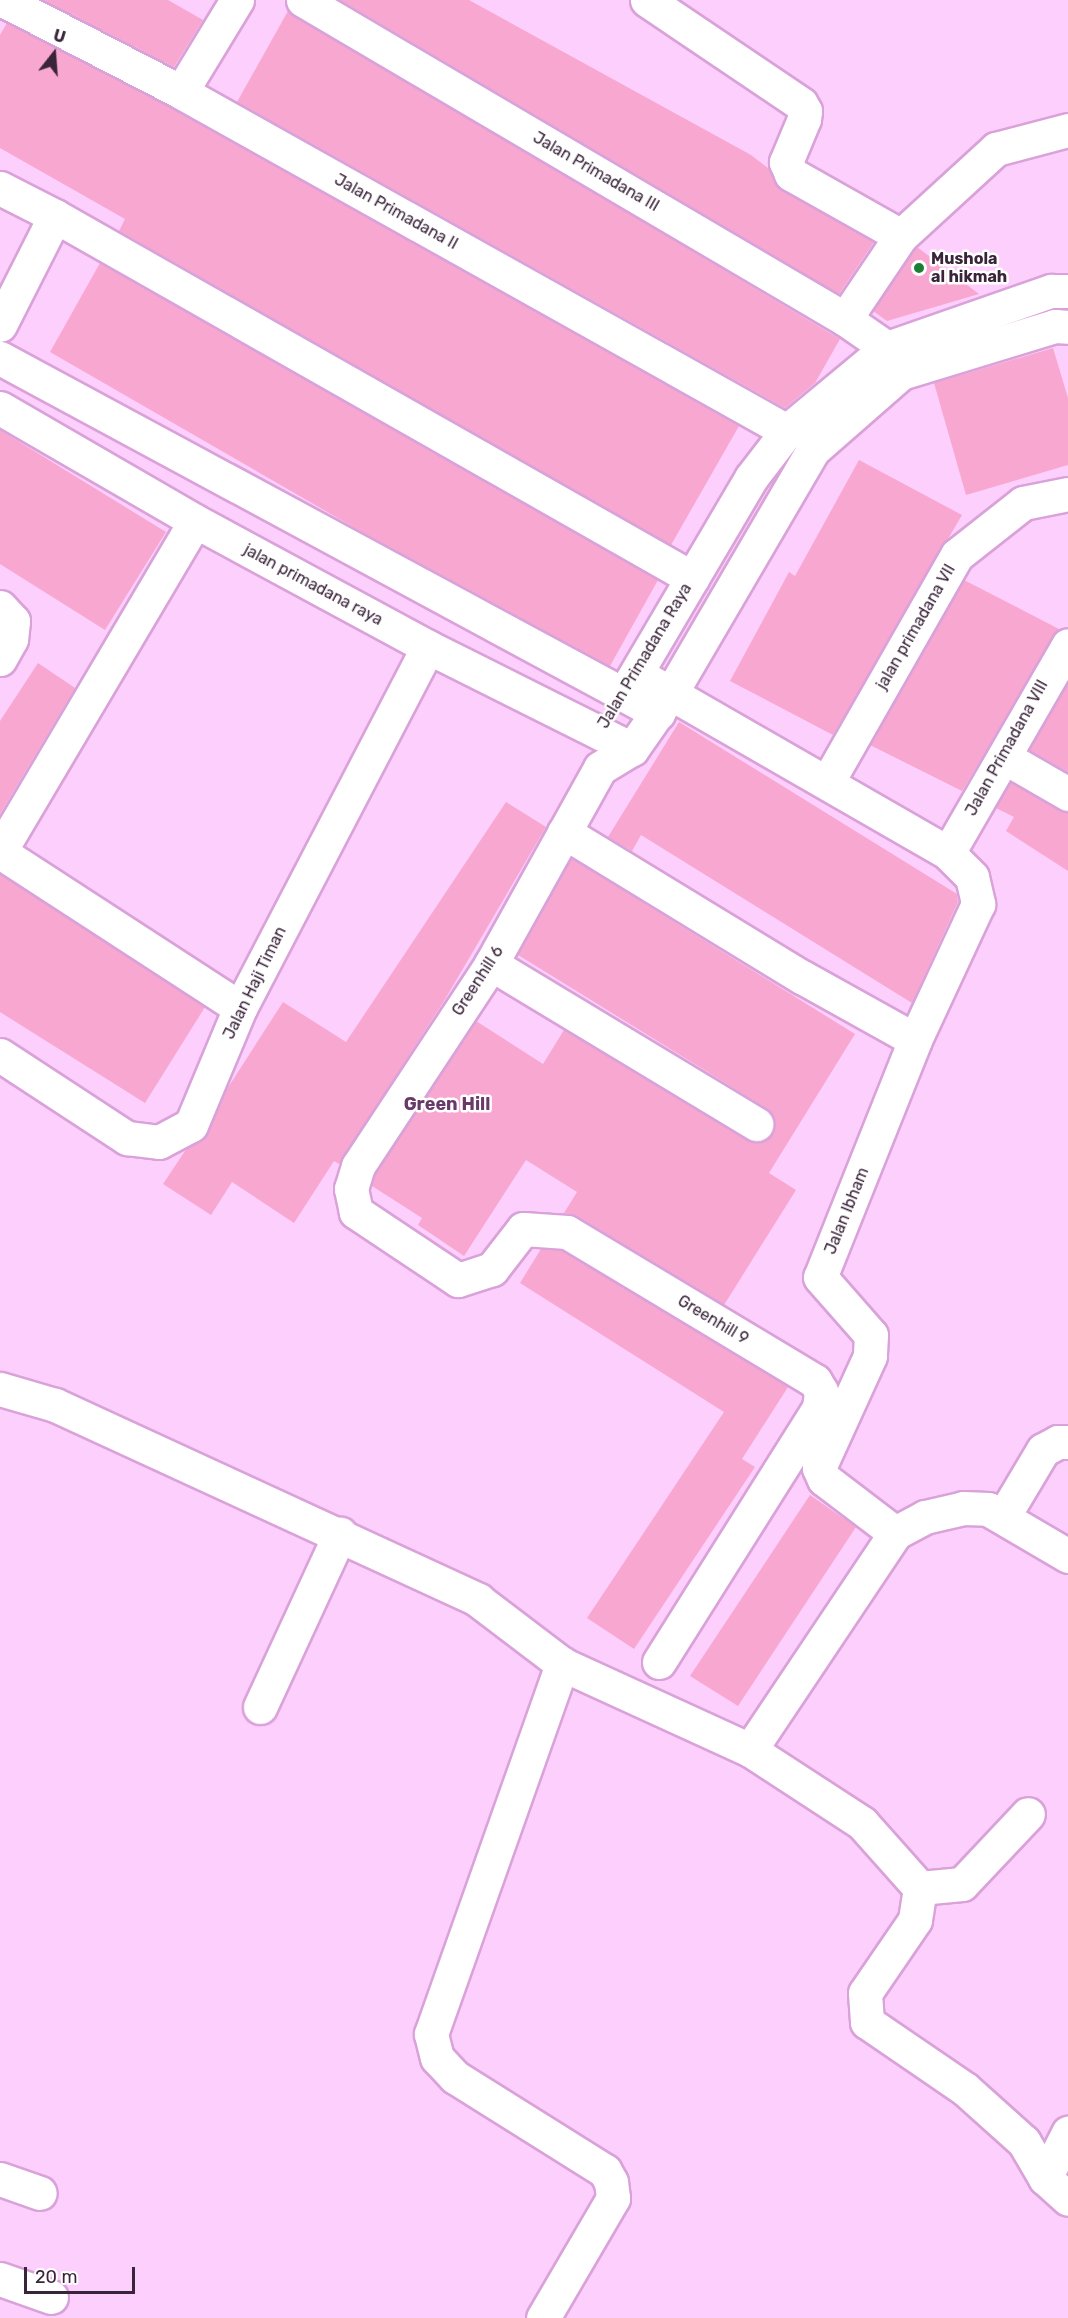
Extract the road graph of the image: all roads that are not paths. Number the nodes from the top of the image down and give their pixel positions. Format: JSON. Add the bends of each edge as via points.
{"nodes":[{"id":1,"x":3,"y":0,"type":"edge"},
{"id":2,"x":237,"y":0,"type":"edge"},
{"id":3,"x":303,"y":0,"type":"edge"},
{"id":4,"x":647,"y":0,"type":"edge"},
{"id":5,"x":181,"y":92,"type":"junction"},
{"id":6,"x":1068,"y":130,"type":"edge"},
{"id":7,"x":0,"y":188,"type":"edge"},
{"id":8,"x":55,"y":216,"type":"junction"},
{"id":9,"x":901,"y":236,"type":"junction"},
{"id":10,"x":1068,"y":291,"type":"edge"},
{"id":11,"x":845,"y":319,"type":"junction"},
{"id":12,"x":0,"y":325,"type":"edge"},
{"id":13,"x":1068,"y":327,"type":"edge"},
{"id":14,"x":0,"y":358,"type":"edge"},
{"id":15,"x":894,"y":360,"type":"junction"},
{"id":16,"x":0,"y":408,"type":"edge"},
{"id":17,"x":787,"y":430,"type":"junction"},
{"id":18,"x":1068,"y":494,"type":"edge"},
{"id":19,"x":195,"y":522,"type":"junction"},
{"id":20,"x":692,"y":578,"type":"junction"},
{"id":21,"x":0,"y":607,"type":"edge"},
{"id":22,"x":1068,"y":645,"type":"edge"},
{"id":23,"x":428,"y":647,"type":"junction"},
{"id":24,"x":0,"y":659,"type":"edge"},
{"id":25,"x":630,"y":684,"type":"junction"},
{"id":26,"x":664,"y":703,"type":"junction"},
{"id":27,"x":598,"y":731,"type":"junction"},
{"id":28,"x":632,"y":749,"type":"junction"},
{"id":29,"x":1004,"y":756,"type":"junction"},
{"id":30,"x":600,"y":768,"type":"junction"},
{"id":31,"x":828,"y":781,"type":"junction"},
{"id":32,"x":1068,"y":794,"type":"edge"},
{"id":33,"x":564,"y":832,"type":"junction"},
{"id":34,"x":0,"y":851,"type":"edge"},
{"id":35,"x":948,"y":853,"type":"junction"},
{"id":36,"x":491,"y":964,"type":"junction"},
{"id":37,"x":240,"y":1008,"type":"junction"},
{"id":38,"x":915,"y":1040,"type":"junction"},
{"id":39,"x":0,"y":1054,"type":"edge"},
{"id":40,"x":756,"y":1124,"type":"dead end"},
{"id":41,"x":351,"y":1189,"type":"joint"},
{"id":42,"x":0,"y":1389,"type":"edge"},
{"id":43,"x":1068,"y":1442,"type":"edge"},
{"id":44,"x":1002,"y":1516,"type":"junction"},
{"id":45,"x":895,"y":1533,"type":"junction"},
{"id":46,"x":340,"y":1534,"type":"junction"},
{"id":47,"x":1068,"y":1556,"type":"edge"},
{"id":48,"x":659,"y":1662,"type":"dead end"},
{"id":49,"x":562,"y":1664,"type":"junction"},
{"id":50,"x":260,"y":1707,"type":"dead end"},
{"id":51,"x":750,"y":1750,"type":"junction"},
{"id":52,"x":1028,"y":1815,"type":"dead end"},
{"id":53,"x":920,"y":1888,"type":"junction"},
{"id":54,"x":1068,"y":2133,"type":"edge"},
{"id":55,"x":0,"y":2179,"type":"edge"},
{"id":56,"x":1056,"y":2189,"type":"edge"},
{"id":57,"x":40,"y":2193,"type":"dead end"},
{"id":58,"x":0,"y":2279,"type":"edge"},
{"id":59,"x":51,"y":2297,"type":"dead end"},
{"id":60,"x":543,"y":2318,"type":"edge"}],
"edges":[{"from":1,"to":5,"type":"street","name":"Jalan Primadana II"},
{"from":2,"to":5,"type":"street"},
{"from":3,"to":11,"type":"street","name":"Jalan Primadana III"},
{"from":4,"to":9,"type":"street","via":[[801,104],[806,111],[804,119],[786,162],[791,174]]},
{"from":5,"to":17,"type":"street","name":"Jalan Primadana II"},
{"from":6,"to":9,"type":"street","via":[[996,149]]},
{"from":7,"to":8,"type":"street"},
{"from":8,"to":12,"type":"street"},
{"from":8,"to":20,"type":"street"},
{"from":9,"to":11,"type":"street"},
{"from":10,"to":15,"type":"street","name":"Jalan Primadana Raya","via":[[1051,291]]},
{"from":11,"to":15,"type":"street","name":"Jalan Primadana III"},
{"from":13,"to":15,"type":"street","name":"Jalan Primadana Raya","via":[[1055,326]]},
{"from":14,"to":25,"type":"street","name":"Jalan Ibham"},
{"from":15,"to":17,"type":"street","name":"Jalan Primadana Raya"},
{"from":15,"to":26,"type":"street","name":"Jalan Primadana Raya","via":[[813,450]]},
{"from":16,"to":19,"type":"street","name":"jalan primadana raya"},
{"from":17,"to":20,"type":"street","name":"Jalan Primadana Raya","via":[[751,478]]},
{"from":18,"to":31,"type":"street","name":"jalan primadana VII","via":[[1023,503],[957,555]]},
{"from":19,"to":23,"type":"street","name":"jalan primadana raya"},
{"from":19,"to":34,"type":"street"},
{"from":20,"to":25,"type":"street","name":"Jalan Primadana Raya"},
{"from":21,"to":24,"type":"street","via":[[13,621],[11,639]]},
{"from":22,"to":29,"type":"street","name":"Jalan Primadana VIII"},
{"from":23,"to":27,"type":"street","name":"jalan primadana raya"},
{"from":23,"to":37,"type":"street","name":"Jalan Haji Timan"},
{"from":25,"to":26,"type":"street","name":"Jalan Ibham"},
{"from":25,"to":27,"type":"street","name":"Jalan Primadana Raya"},
{"from":26,"to":28,"type":"street","name":"Jalan Primadana Raya"},
{"from":26,"to":31,"type":"street","name":"Jalan Ibham"},
{"from":27,"to":28,"type":"street","name":"jalan primadana raya"},
{"from":27,"to":30,"type":"street","name":"Jalan Primadana Raya"},
{"from":28,"to":30,"type":"street","name":"Jalan Primadana Raya"},
{"from":29,"to":32,"type":"street"},
{"from":29,"to":35,"type":"street","name":"Jalan Primadana VIII"},
{"from":30,"to":33,"type":"street","name":"Greenhill 6"},
{"from":31,"to":35,"type":"street","name":"Jalan Ibham"},
{"from":33,"to":36,"type":"street","name":"Greenhill 6"},
{"from":33,"to":38,"type":"street","via":[[802,977]]},
{"from":34,"to":37,"type":"street"},
{"from":35,"to":38,"type":"street","name":"Jalan Ibham","via":[[972,877],[978,904]]},
{"from":36,"to":40,"type":"street"},
{"from":36,"to":41,"type":"street","name":"Greenhill 6","via":[[378,1132],[358,1166]]},
{"from":37,"to":39,"type":"street","name":"Jalan Haji Timan","via":[[191,1125],[159,1143],[127,1138]]},
{"from":38,"to":45,"type":"street","name":"Jalan Ibham","via":[[820,1277],[871,1335],[870,1356],[819,1468],[824,1479]]},
{"from":41,"to":48,"type":"street","name":"Greenhill 9","via":[[356,1212],[458,1280],[492,1269],[523,1229],[567,1232],[815,1382],[820,1391],[819,1408]]},
{"from":42,"to":46,"type":"street","via":[[55,1405]]},
{"from":43,"to":44,"type":"street","via":[[1058,1442],[1043,1450]]},
{"from":44,"to":45,"type":"street","via":[[988,1509],[963,1508],[924,1517]]},
{"from":44,"to":47,"type":"street"},
{"from":45,"to":51,"type":"street"},
{"from":46,"to":49,"type":"street","via":[[478,1600]]},
{"from":46,"to":50,"type":"street"},
{"from":49,"to":51,"type":"street"},
{"from":49,"to":60,"type":"street","via":[[432,2034],[438,2058],[455,2077],[605,2171],[611,2182],[613,2198]]},
{"from":51,"to":53,"type":"street","via":[[862,1823]]},
{"from":52,"to":53,"type":"street","via":[[962,1884]]},
{"from":53,"to":56,"type":"street","via":[[915,1920],[865,1993],[867,2022],[965,2089],[1024,2142]]},
{"from":54,"to":56,"type":"street"},
{"from":55,"to":57,"type":"street"},
{"from":58,"to":59,"type":"street"}]}
